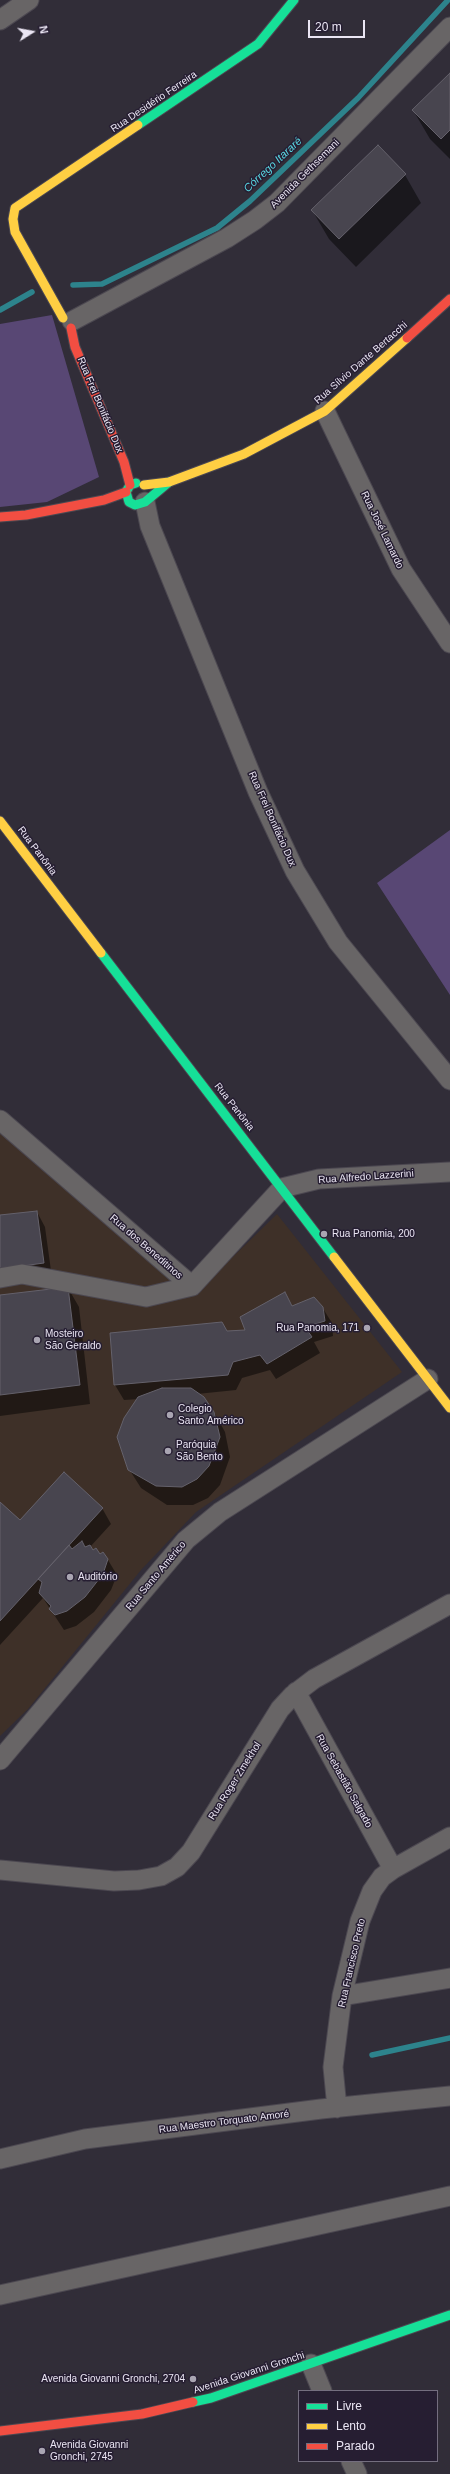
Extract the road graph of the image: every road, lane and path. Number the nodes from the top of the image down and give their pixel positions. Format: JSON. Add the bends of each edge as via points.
{"nodes":[{"id":1,"x":30,"y":0,"type":"edge"},
{"id":2,"x":294,"y":0,"type":"edge"},
{"id":3,"x":0,"y":20,"type":"edge"},
{"id":4,"x":450,"y":27,"type":"edge"},
{"id":5,"x":8,"y":212,"type":"edge"},
{"id":6,"x":449,"y":301,"type":"edge"},
{"id":7,"x":66,"y":322,"type":"junction"},
{"id":8,"x":325,"y":411,"type":"junction"},
{"id":9,"x":170,"y":482,"type":"junction"},
{"id":10,"x":137,"y":494,"type":"junction"},
{"id":11,"x":0,"y":517,"type":"edge"},
{"id":12,"x":450,"y":643,"type":"edge"},
{"id":13,"x":0,"y":821,"type":"edge"},
{"id":14,"x":450,"y":1080,"type":"edge"},
{"id":15,"x":0,"y":1120,"type":"edge"},
{"id":16,"x":450,"y":1172,"type":"edge"},
{"id":17,"x":282,"y":1188,"type":"junction"},
{"id":18,"x":0,"y":1278,"type":"edge"},
{"id":19,"x":192,"y":1286,"type":"junction"},
{"id":20,"x":428,"y":1379,"type":"junction"},
{"id":21,"x":450,"y":1408,"type":"edge"},
{"id":22,"x":450,"y":1604,"type":"edge"},
{"id":23,"x":296,"y":1692,"type":"junction"},
{"id":24,"x":0,"y":1760,"type":"edge"},
{"id":25,"x":450,"y":1837,"type":"edge"},
{"id":26,"x":393,"y":1869,"type":"junction"},
{"id":27,"x":0,"y":1870,"type":"edge"},
{"id":28,"x":450,"y":1978,"type":"edge"},
{"id":29,"x":342,"y":1996,"type":"junction"},
{"id":30,"x":450,"y":2096,"type":"edge"},
{"id":31,"x":337,"y":2108,"type":"junction"},
{"id":32,"x":0,"y":2159,"type":"edge"},
{"id":33,"x":450,"y":2196,"type":"edge"},
{"id":34,"x":0,"y":2295,"type":"edge"},
{"id":35,"x":450,"y":2315,"type":"edge"},
{"id":36,"x":312,"y":2364,"type":"junction"},
{"id":37,"x":322,"y":2390,"type":"edge"},
{"id":38,"x":0,"y":2431,"type":"edge"},
{"id":39,"x":351,"y":2462,"type":"edge"},
{"id":40,"x":356,"y":2474,"type":"edge"}],
"edges":[{"from":1,"to":3,"type":"street"},
{"from":2,"to":5,"type":"street","name":"Rua Desidério Ferreira","via":[[258,44]]},
{"from":4,"to":7,"type":"street","name":"Avenida Gethsemani","via":[[277,203],[261,216],[227,238]]},
{"from":5,"to":7,"type":"street","name":"Rua Frei Bonifácio Dux","via":[[13,219],[15,232]]},
{"from":6,"to":8,"type":"street","name":"Rua Sílvio Dante Bertacchi"},
{"from":7,"to":10,"type":"street","name":"Rua Frei Bonifácio Dux"},
{"from":8,"to":9,"type":"street","name":"Rua Sílvio Dante Bertacchi","via":[[244,454]]},
{"from":8,"to":12,"type":"street","name":"Rua José Lamardo","via":[[401,569]]},
{"from":9,"to":10,"type":"street","name":"Rua Sílvio Dante Bertacchi"},
{"from":9,"to":10,"type":"street","name":"Rua Sílvio Dante Bertacchi"},
{"from":10,"to":11,"type":"street","name":"Rua Sílvio Dante Bertacchi","via":[[26,515]]},
{"from":10,"to":14,"type":"street","name":"Rua Frei Bonifácio Dux","via":[[258,792],[295,871],[338,942]]},
{"from":13,"to":17,"type":"street","name":"Rua Panônia"},
{"from":15,"to":19,"type":"street","name":"Rua dos Beneditinos"},
{"from":16,"to":17,"type":"street","name":"Rua Alfredo Lazzerini","via":[[319,1179]]},
{"from":17,"to":19,"type":"street","name":"Rua dos Beneditinos"},
{"from":17,"to":20,"type":"street","name":"Rua Panônia"},
{"from":18,"to":19,"type":"street","via":[[22,1274],[146,1297]]},
{"from":20,"to":21,"type":"street","name":"Rua Panônia"},
{"from":20,"to":24,"type":"street","name":"Rua Santo Américo","via":[[220,1512],[186,1540]]},
{"from":22,"to":23,"type":"street","name":"Rua Roger Zmekhol","via":[[314,1678]]},
{"from":23,"to":26,"type":"street","name":"Rua Sebastião Salgado"},
{"from":23,"to":27,"type":"street","name":"Rua Roger Zmekhol","via":[[280,1709],[190,1852],[177,1867],[161,1876],[114,1881]]},
{"from":25,"to":26,"type":"street","name":"Rua Francisco Preto"},
{"from":26,"to":29,"type":"street","name":"Rua Francisco Preto","via":[[382,1877],[372,1891],[360,1920]]},
{"from":28,"to":29,"type":"street"},
{"from":29,"to":31,"type":"street","name":"Rua Francisco Preto","via":[[333,2067]]},
{"from":30,"to":31,"type":"street","name":"Rua Maestro Torquato Amoré"},
{"from":31,"to":32,"type":"street","name":"Rua Maestro Torquato Amoré","via":[[85,2139]]},
{"from":33,"to":34,"type":"street"},
{"from":35,"to":36,"type":"street","name":"Avenida Giovanni Gronchi"},
{"from":36,"to":37,"type":"street"},
{"from":36,"to":38,"type":"street","name":"Avenida Giovanni Gronchi","via":[[211,2398],[142,2414]]},
{"from":39,"to":40,"type":"street"}]}
